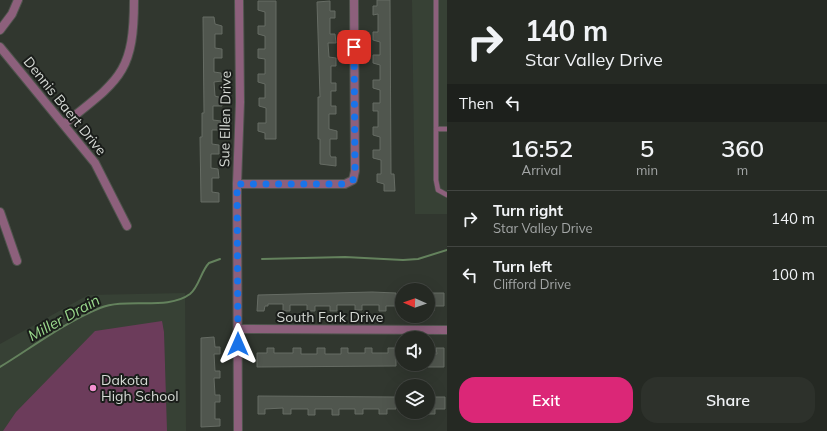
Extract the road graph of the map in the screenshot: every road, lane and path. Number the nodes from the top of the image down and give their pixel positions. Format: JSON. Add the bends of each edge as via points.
{"nodes":[{"id":1,"x":18,"y":0,"type":"edge"},
{"id":2,"x":134,"y":0,"type":"edge"},
{"id":3,"x":239,"y":0,"type":"edge"},
{"id":4,"x":354,"y":0,"type":"edge"},
{"id":5,"x":436,"y":0,"type":"edge"},
{"id":6,"x":0,"y":30,"type":"edge"},
{"id":7,"x":0,"y":47,"type":"edge"},
{"id":8,"x":64,"y":124,"type":"junction"},
{"id":9,"x":436,"y":129,"type":"junction"},
{"id":10,"x":447,"y":129,"type":"edge"},
{"id":11,"x":237,"y":184,"type":"junction"},
{"id":12,"x":447,"y":195,"type":"edge"},
{"id":13,"x":0,"y":212,"type":"edge"},
{"id":14,"x":127,"y":226,"type":"dead end"},
{"id":15,"x":17,"y":261,"type":"dead end"},
{"id":16,"x":238,"y":330,"type":"junction"},
{"id":17,"x":447,"y":330,"type":"edge"},
{"id":18,"x":238,"y":431,"type":"edge"}],
"edges":[{"from":1,"to":6,"type":"street","via":[[12,14]]},
{"from":2,"to":8,"type":"street","via":[[132,40],[124,67],[108,89]]},
{"from":3,"to":11,"type":"street","name":"Sue Ellen Drive","via":[[240,102]]},
{"from":4,"to":11,"type":"street","via":[[353,180],[345,184]]},
{"from":5,"to":9,"type":"lane"},
{"from":7,"to":8,"type":"street","name":"Dennis Baert Drive"},
{"from":8,"to":14,"type":"street","name":"Dennis Baert Drive","via":[[95,163]]},
{"from":9,"to":10,"type":"lane"},
{"from":9,"to":12,"type":"lane","via":[[436,180],[438,190]]},
{"from":11,"to":16,"type":"street","name":"Sue Ellen Drive"},
{"from":13,"to":15,"type":"street"},
{"from":16,"to":17,"type":"street","name":"South Fork Drive"},
{"from":16,"to":18,"type":"street","name":"Sue Ellen Drive"}]}
